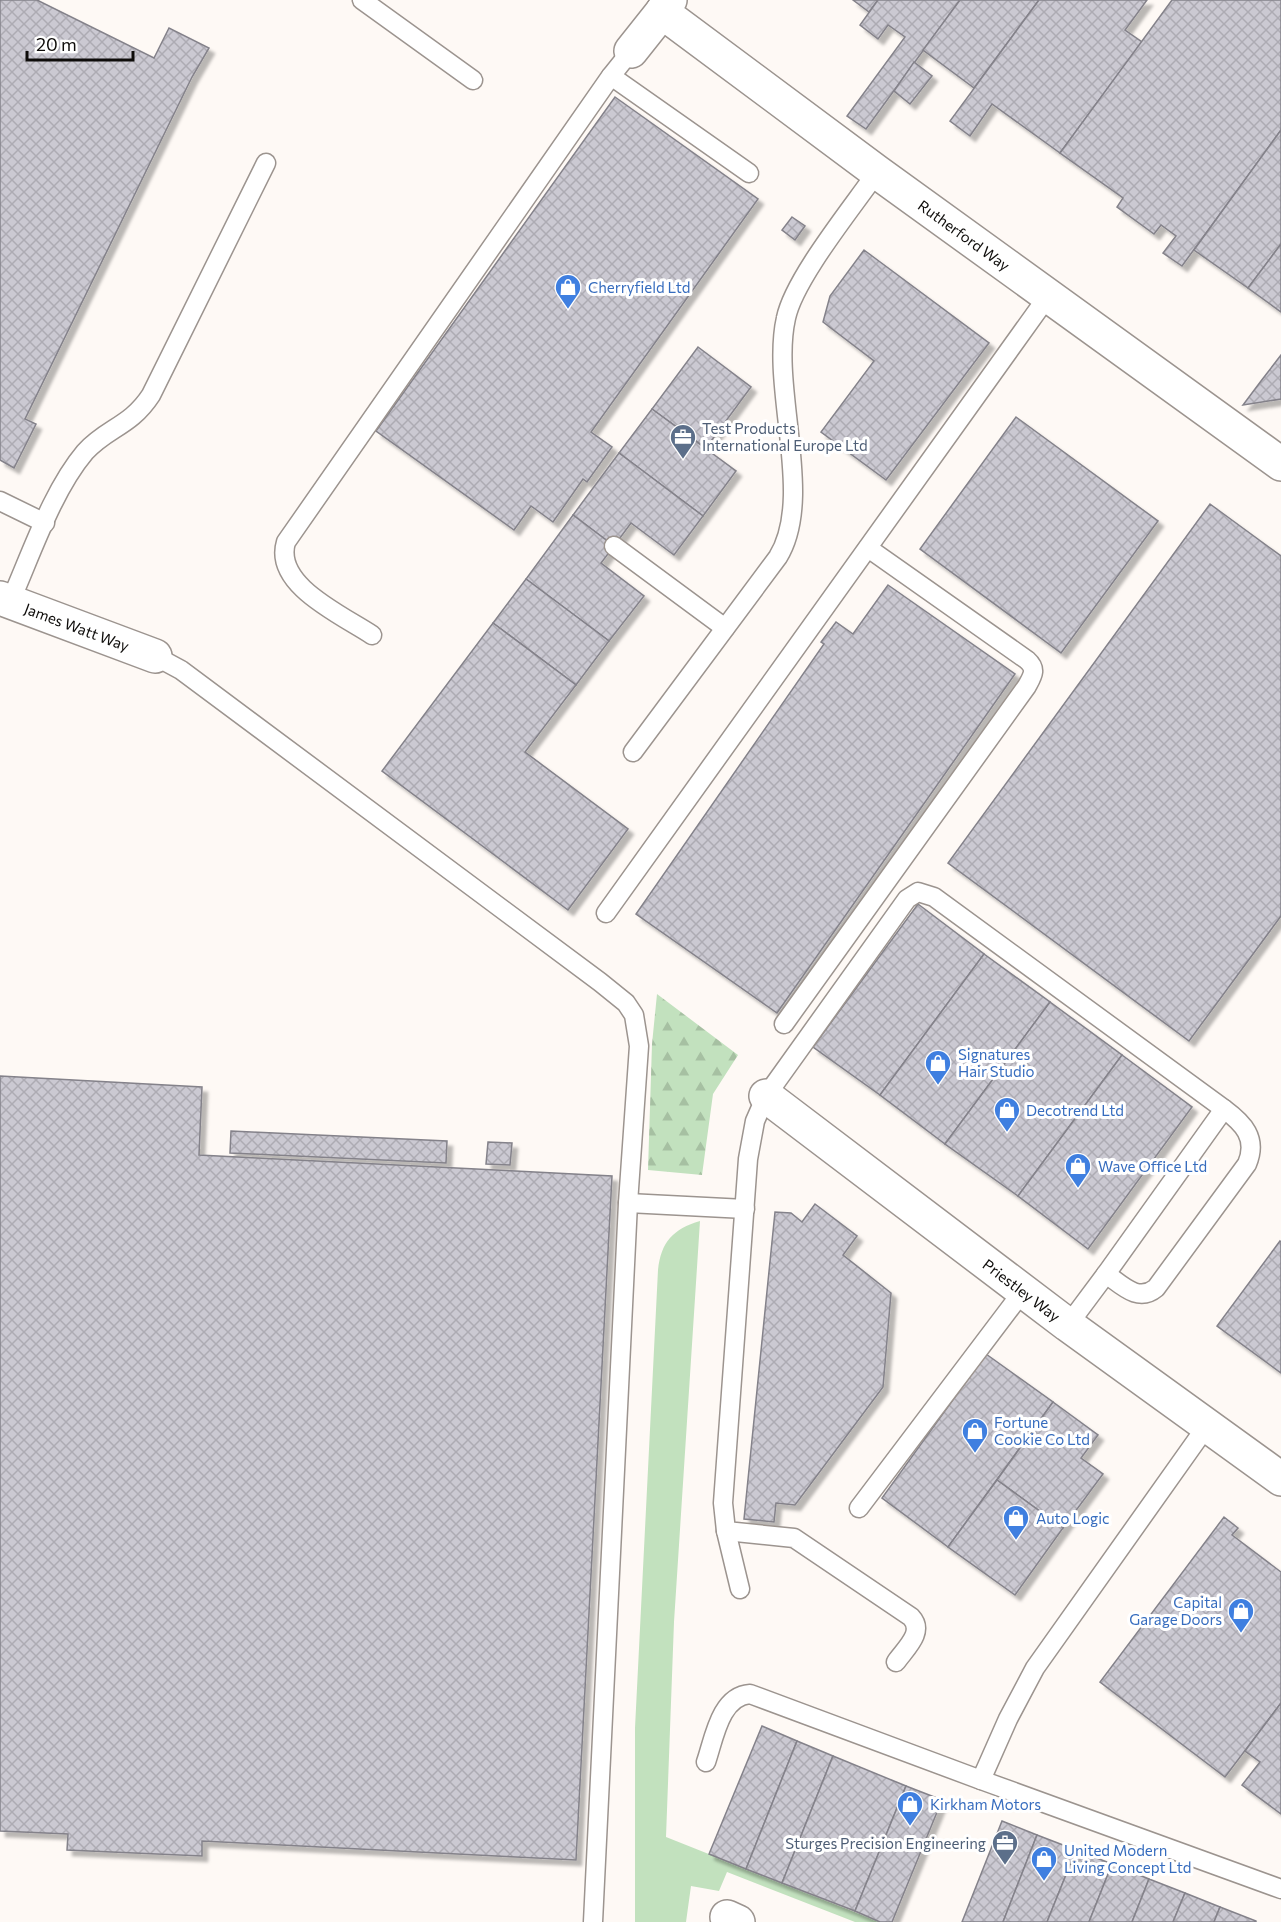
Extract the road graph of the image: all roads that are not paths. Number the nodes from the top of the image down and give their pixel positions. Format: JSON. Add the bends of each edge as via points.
{"nodes":[{"id":1,"x":362,"y":0,"type":"edge"},
{"id":2,"x":666,"y":6,"type":"edge"},
{"id":3,"x":631,"y":51,"type":"joint"},
{"id":4,"x":611,"y":76,"type":"junction"},
{"id":5,"x":473,"y":80,"type":"dead end"},
{"id":6,"x":266,"y":163,"type":"dead end"},
{"id":7,"x":877,"y":172,"type":"junction"},
{"id":8,"x":749,"y":173,"type":"dead end"},
{"id":9,"x":1048,"y":296,"type":"junction"},
{"id":10,"x":1281,"y":464,"type":"edge"},
{"id":11,"x":0,"y":501,"type":"edge"},
{"id":12,"x":45,"y":524,"type":"junction"},
{"id":13,"x":614,"y":546,"type":"dead end"},
{"id":14,"x":868,"y":548,"type":"junction"},
{"id":15,"x":5,"y":600,"type":"edge"},
{"id":16,"x":725,"y":628,"type":"junction"},
{"id":17,"x":372,"y":635,"type":"dead end"},
{"id":18,"x":155,"y":656,"type":"joint"},
{"id":19,"x":633,"y":752,"type":"dead end"},
{"id":20,"x":606,"y":913,"type":"dead end"},
{"id":21,"x":784,"y":1024,"type":"dead end"},
{"id":22,"x":766,"y":1096,"type":"junction"},
{"id":23,"x":1224,"y":1109,"type":"junction"},
{"id":24,"x":628,"y":1203,"type":"junction"},
{"id":25,"x":745,"y":1209,"type":"junction"},
{"id":26,"x":1106,"y":1274,"type":"junction"},
{"id":27,"x":1023,"y":1291,"type":"junction"},
{"id":28,"x":1068,"y":1325,"type":"junction"},
{"id":29,"x":1206,"y":1427,"type":"junction"},
{"id":30,"x":1281,"y":1479,"type":"edge"},
{"id":31,"x":859,"y":1508,"type":"dead end"},
{"id":32,"x":726,"y":1531,"type":"junction"},
{"id":33,"x":740,"y":1589,"type":"dead end"},
{"id":34,"x":896,"y":1662,"type":"dead end"},
{"id":35,"x":706,"y":1762,"type":"dead end"},
{"id":36,"x":981,"y":1780,"type":"junction"},
{"id":37,"x":1281,"y":1889,"type":"edge"},
{"id":38,"x":593,"y":1922,"type":"edge"}],
"edges":[{"from":1,"to":5,"type":"lane"},
{"from":2,"to":3,"type":"street"},
{"from":2,"to":7,"type":"street","name":"Rutherford Way"},
{"from":3,"to":4,"type":"lane"},
{"from":4,"to":8,"type":"lane"},
{"from":4,"to":17,"type":"lane","via":[[286,542],[285,565],[294,580]]},
{"from":6,"to":12,"type":"lane","via":[[151,395],[136,416],[101,437],[84,454]]},
{"from":7,"to":9,"type":"street","name":"Rutherford Way"},
{"from":7,"to":16,"type":"lane","via":[[789,305],[782,341],[792,500],[790,531],[778,557]]},
{"from":9,"to":10,"type":"street","name":"Rutherford Way"},
{"from":9,"to":14,"type":"lane"},
{"from":11,"to":12,"type":"lane"},
{"from":12,"to":15,"type":"lane"},
{"from":13,"to":16,"type":"lane"},
{"from":14,"to":20,"type":"lane"},
{"from":14,"to":21,"type":"lane","via":[[1026,660],[1034,672]]},
{"from":15,"to":18,"type":"street","name":"James Watt Way"},
{"from":16,"to":19,"type":"lane"},
{"from":18,"to":24,"type":"lane","via":[[181,670],[626,1004],[634,1015],[639,1046]]},
{"from":22,"to":23,"type":"lane","via":[[907,899],[923,892]]},
{"from":22,"to":25,"type":"lane","via":[[753,1132]]},
{"from":22,"to":27,"type":"street","name":"Priestley Way"},
{"from":23,"to":26,"type":"lane"},
{"from":23,"to":26,"type":"lane","via":[[1248,1131],[1251,1152],[1244,1169],[1151,1292],[1136,1294]]},
{"from":24,"to":25,"type":"lane"},
{"from":24,"to":38,"type":"lane"},
{"from":25,"to":32,"type":"lane","via":[[724,1490]]},
{"from":26,"to":28,"type":"lane"},
{"from":27,"to":28,"type":"street","name":"Priestley Way"},
{"from":27,"to":31,"type":"lane"},
{"from":28,"to":29,"type":"street","name":"Priestley Way"},
{"from":29,"to":30,"type":"street","name":"Priestley Way"},
{"from":29,"to":36,"type":"lane","via":[[1035,1668]]},
{"from":32,"to":33,"type":"lane"},
{"from":32,"to":34,"type":"lane","via":[[794,1538],[911,1617],[916,1633]]},
{"from":35,"to":36,"type":"lane","via":[[728,1706],[737,1697],[750,1694]]},
{"from":36,"to":37,"type":"lane"}]}
